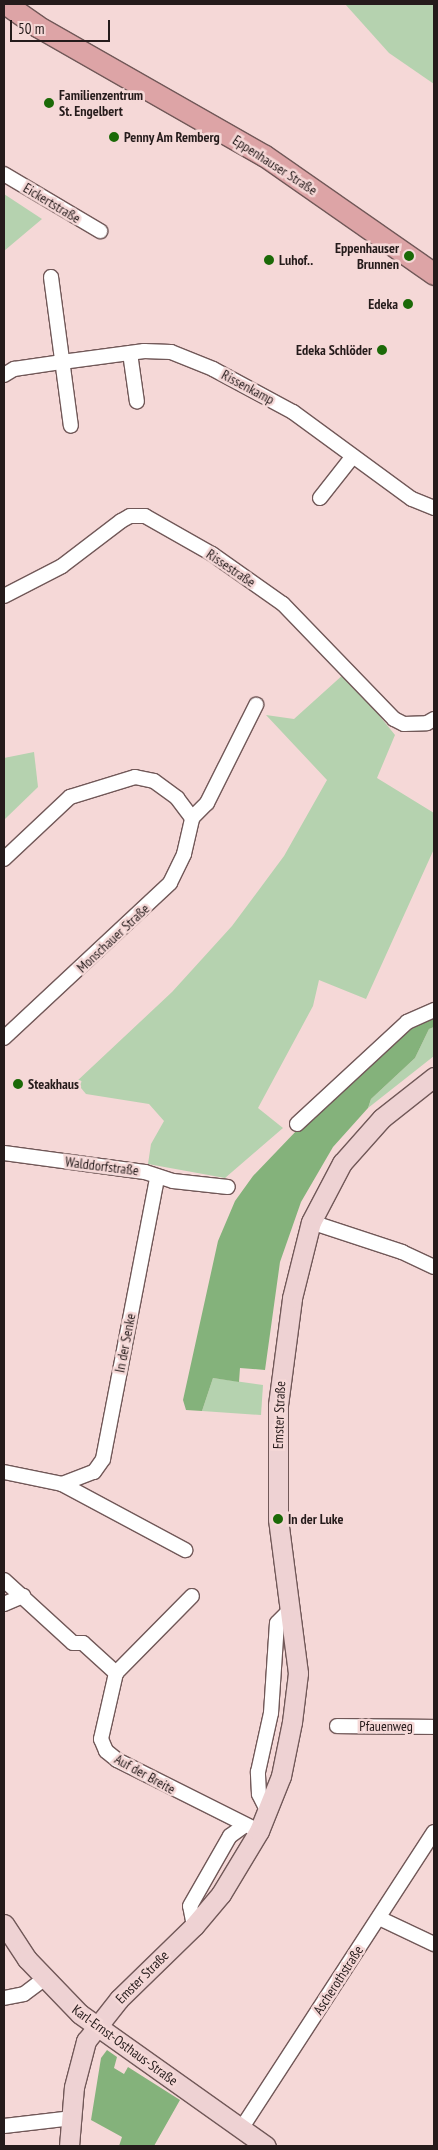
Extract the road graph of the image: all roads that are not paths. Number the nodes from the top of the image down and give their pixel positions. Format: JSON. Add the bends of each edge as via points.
{"nodes":[{"id":1,"x":6,"y":4,"type":"edge"},
{"id":2,"x":4,"y":174,"type":"edge"},
{"id":3,"x":100,"y":231,"type":"dead end"},
{"id":4,"x":434,"y":274,"type":"edge"},
{"id":5,"x":51,"y":277,"type":"dead end"},
{"id":6,"x":130,"y":353,"type":"junction"},
{"id":7,"x":62,"y":362,"type":"junction"},
{"id":8,"x":4,"y":375,"type":"edge"},
{"id":9,"x":137,"y":402,"type":"dead end"},
{"id":10,"x":71,"y":426,"type":"dead end"},
{"id":11,"x":353,"y":456,"type":"junction"},
{"id":12,"x":320,"y":498,"type":"dead end"},
{"id":13,"x":434,"y":508,"type":"edge"},
{"id":14,"x":4,"y":596,"type":"edge"},
{"id":15,"x":256,"y":705,"type":"dead end"},
{"id":16,"x":434,"y":719,"type":"edge"},
{"id":17,"x":192,"y":818,"type":"junction"},
{"id":18,"x":4,"y":859,"type":"edge"},
{"id":19,"x":434,"y":1010,"type":"edge"},
{"id":20,"x":4,"y":1038,"type":"edge"},
{"id":21,"x":434,"y":1077,"type":"edge"},
{"id":22,"x":297,"y":1124,"type":"dead end"},
{"id":23,"x":4,"y":1154,"type":"edge"},
{"id":24,"x":157,"y":1178,"type":"junction"},
{"id":25,"x":228,"y":1187,"type":"dead end"},
{"id":26,"x":311,"y":1222,"type":"junction"},
{"id":27,"x":434,"y":1268,"type":"edge"},
{"id":28,"x":4,"y":1472,"type":"edge"},
{"id":29,"x":62,"y":1484,"type":"junction"},
{"id":30,"x":186,"y":1550,"type":"dead end"},
{"id":31,"x":4,"y":1580,"type":"edge"},
{"id":32,"x":23,"y":1596,"type":"junction"},
{"id":33,"x":192,"y":1596,"type":"dead end"},
{"id":34,"x":4,"y":1604,"type":"edge"},
{"id":35,"x":116,"y":1673,"type":"junction"},
{"id":36,"x":337,"y":1726,"type":"dead end"},
{"id":37,"x":434,"y":1727,"type":"edge"},
{"id":38,"x":252,"y":1829,"type":"junction"},
{"id":39,"x":434,"y":1832,"type":"edge"},
{"id":40,"x":379,"y":1918,"type":"junction"},
{"id":41,"x":4,"y":1924,"type":"edge"},
{"id":42,"x":434,"y":1944,"type":"edge"},
{"id":43,"x":45,"y":1978,"type":"junction"},
{"id":44,"x":4,"y":1998,"type":"edge"},
{"id":45,"x":97,"y":2025,"type":"junction"},
{"id":46,"x":73,"y":2118,"type":"junction"},
{"id":47,"x":4,"y":2126,"type":"edge"},
{"id":48,"x":241,"y":2129,"type":"junction"},
{"id":49,"x":69,"y":2146,"type":"edge"},
{"id":50,"x":266,"y":2146,"type":"edge"}],
"edges":[{"from":1,"to":4,"type":"main road","name":"Eppenhauser Straße","via":[[37,26],[269,159]]},
{"from":2,"to":3,"type":"street","name":"Eickertstraße"},
{"from":5,"to":7,"type":"street"},
{"from":6,"to":7,"type":"street","name":"Rissenkamp"},
{"from":6,"to":9,"type":"street"},
{"from":6,"to":11,"type":"street","name":"Rissenkamp","via":[[171,352],[213,369],[293,412]]},
{"from":7,"to":8,"type":"street","name":"Rissenkamp","via":[[14,369]]},
{"from":7,"to":10,"type":"street"},
{"from":11,"to":12,"type":"street"},
{"from":11,"to":13,"type":"street","name":"Rissenkamp","via":[[412,499]]},
{"from":14,"to":16,"type":"street","name":"Rissestraße","via":[[62,566],[121,521],[130,516],[145,516],[212,554],[283,604],[394,719],[404,724],[427,723]]},
{"from":15,"to":17,"type":"street","name":"Monschauer Straße","via":[[207,803]]},
{"from":17,"to":18,"type":"street","via":[[177,798],[154,781],[135,777],[70,797]]},
{"from":17,"to":20,"type":"street","name":"Monschauer Straße","via":[[184,854],[170,883]]},
{"from":19,"to":22,"type":"street","via":[[407,1022]]},
{"from":21,"to":26,"type":"street","name":"Emster Straße","via":[[382,1118],[356,1146],[333,1178]]},
{"from":23,"to":24,"type":"street","name":"Walddorfstraße","via":[[145,1172]]},
{"from":24,"to":25,"type":"street","name":"Walddorfstraße"},
{"from":24,"to":29,"type":"street","name":"In der Senke","via":[[103,1458],[94,1472]]},
{"from":26,"to":27,"type":"street","via":[[402,1252]]},
{"from":26,"to":38,"type":"street","name":"Emster Straße","via":[[287,1324],[278,1406],[278,1535],[296,1656],[296,1700],[281,1776],[268,1812]]},
{"from":28,"to":29,"type":"street"},
{"from":29,"to":30,"type":"street"},
{"from":31,"to":32,"type":"street"},
{"from":32,"to":34,"type":"street"},
{"from":32,"to":35,"type":"street","via":[[73,1643],[83,1643]]},
{"from":33,"to":35,"type":"street"},
{"from":35,"to":38,"type":"street","name":"Auf der Breite","via":[[101,1739],[106,1751],[117,1760]]},
{"from":36,"to":37,"type":"street","name":"Pfauenweg"},
{"from":38,"to":45,"type":"street","name":"Emster Straße","via":[[221,1894]]},
{"from":39,"to":40,"type":"street","name":"Ascherothstraße"},
{"from":40,"to":42,"type":"street"},
{"from":40,"to":48,"type":"street","name":"Ascherothstraße"},
{"from":41,"to":43,"type":"street","name":"Karl-Ernst-Osthaus-Straße"},
{"from":43,"to":44,"type":"street","via":[[24,1994]]},
{"from":43,"to":45,"type":"street","name":"Karl-Ernst-Osthaus-Straße"},
{"from":45,"to":46,"type":"street","name":"Emster Straße","via":[[80,2059],[74,2087]]},
{"from":45,"to":48,"type":"street","name":"Karl-Ernst-Osthaus-Straße"},
{"from":46,"to":47,"type":"street"},
{"from":46,"to":49,"type":"street","name":"Emster Straße"},
{"from":48,"to":50,"type":"street","name":"Karl-Ernst-Osthaus-Straße"}]}
